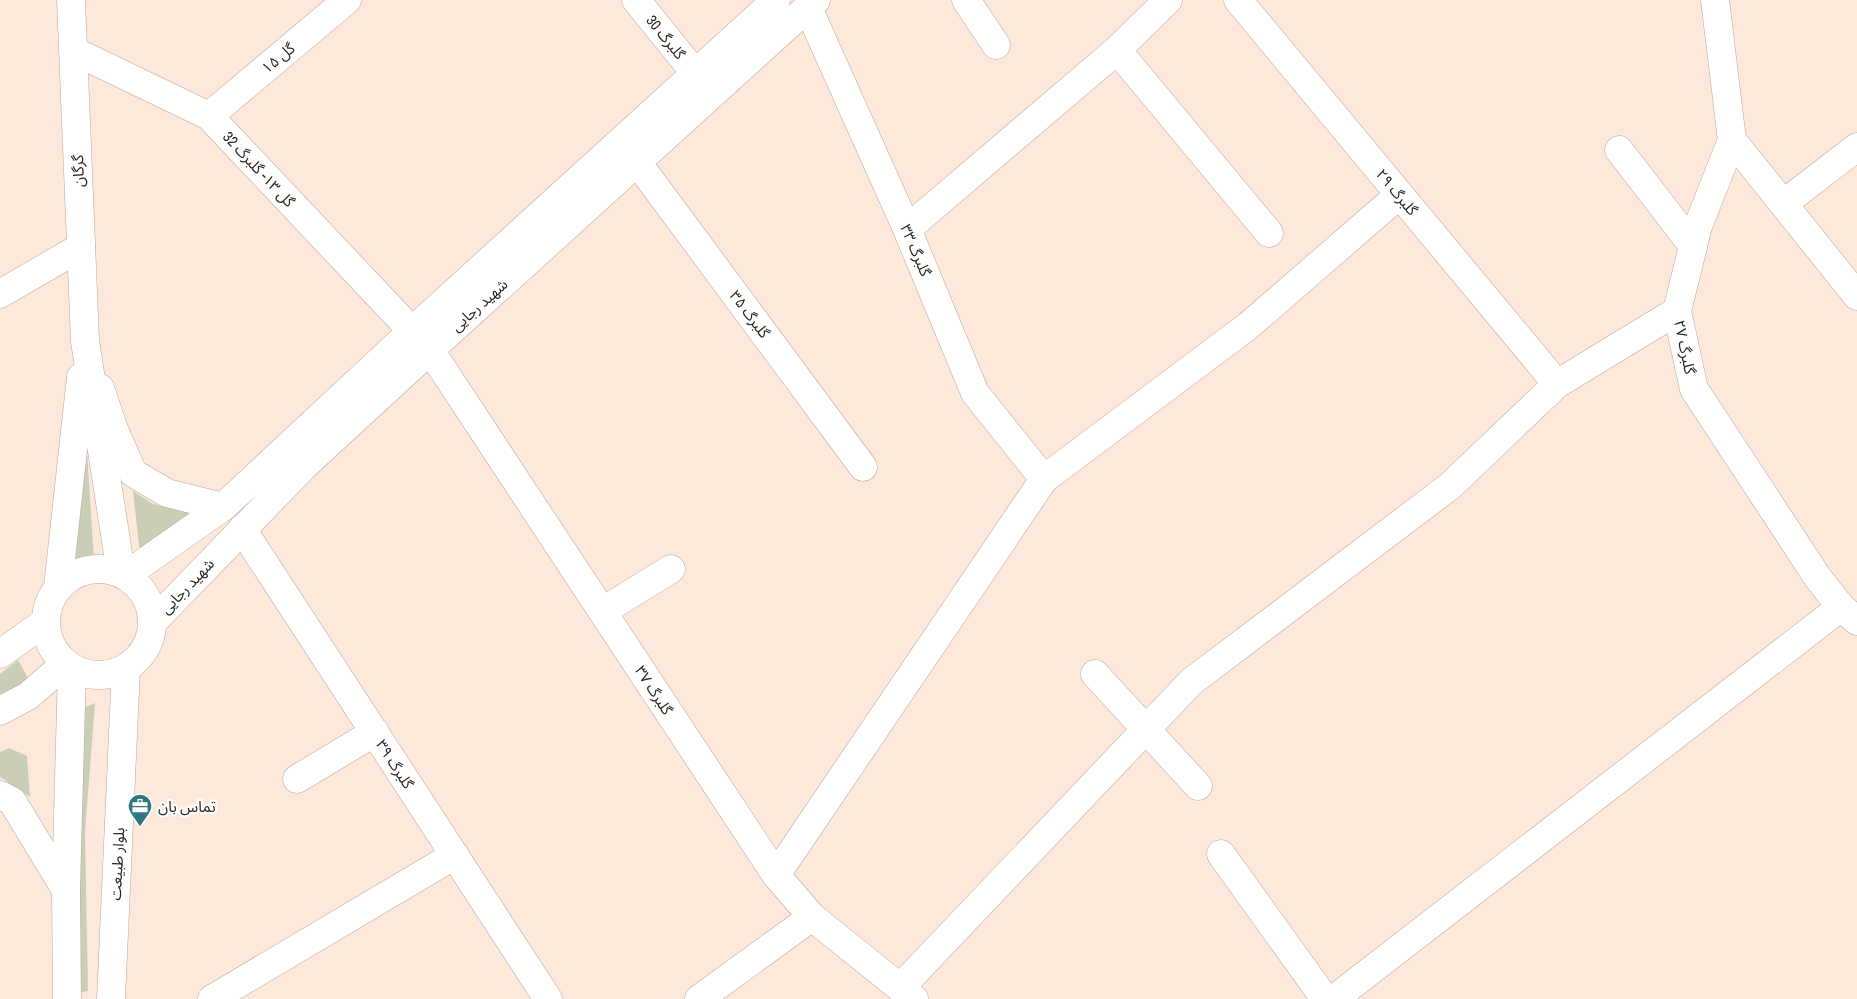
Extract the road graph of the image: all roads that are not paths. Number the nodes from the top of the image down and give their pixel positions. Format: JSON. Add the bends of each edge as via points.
{"nodes":[{"id":1,"x":72,"y":0,"type":"edge"},
{"id":2,"x":347,"y":0,"type":"edge"},
{"id":3,"x":636,"y":0,"type":"edge"},
{"id":4,"x":966,"y":0,"type":"edge"},
{"id":5,"x":1168,"y":0,"type":"edge"},
{"id":6,"x":1238,"y":0,"type":"edge"},
{"id":7,"x":1715,"y":0,"type":"edge"},
{"id":8,"x":766,"y":4,"type":"edge"},
{"id":9,"x":812,"y":4,"type":"edge"},
{"id":10,"x":996,"y":44,"type":"dead end"},
{"id":11,"x":1117,"y":50,"type":"junction"},
{"id":12,"x":74,"y":51,"type":"junction"},
{"id":13,"x":695,"y":74,"type":"junction"},
{"id":14,"x":209,"y":116,"type":"junction"},
{"id":15,"x":1732,"y":140,"type":"junction"},
{"id":16,"x":1857,"y":147,"type":"edge"},
{"id":17,"x":1620,"y":150,"type":"dead end"},
{"id":18,"x":637,"y":162,"type":"junction"},
{"id":19,"x":1399,"y":195,"type":"junction"},
{"id":20,"x":1783,"y":204,"type":"junction"},
{"id":21,"x":908,"y":229,"type":"junction"},
{"id":22,"x":1269,"y":233,"type":"dead end"},
{"id":23,"x":1693,"y":246,"type":"junction"},
{"id":24,"x":81,"y":247,"type":"junction"},
{"id":25,"x":0,"y":294,"type":"edge"},
{"id":26,"x":1857,"y":296,"type":"edge"},
{"id":27,"x":1677,"y":311,"type":"junction"},
{"id":28,"x":421,"y":340,"type":"junction"},
{"id":29,"x":85,"y":341,"type":"junction"},
{"id":30,"x":1557,"y":384,"type":"junction"},
{"id":31,"x":863,"y":467,"type":"dead end"},
{"id":32,"x":1044,"y":479,"type":"junction"},
{"id":33,"x":223,"y":507,"type":"junction"},
{"id":34,"x":242,"y":529,"type":"junction"},
{"id":35,"x":671,"y":569,"type":"dead end"},
{"id":36,"x":123,"y":574,"type":"junction"},
{"id":37,"x":58,"y":587,"type":"junction"},
{"id":38,"x":603,"y":611,"type":"junction"},
{"id":39,"x":1849,"y":614,"type":"edge"},
{"id":40,"x":45,"y":622,"type":"junction"},
{"id":41,"x":153,"y":622,"type":"junction"},
{"id":42,"x":0,"y":654,"type":"edge"},
{"id":43,"x":69,"y":666,"type":"junction"},
{"id":44,"x":126,"y":668,"type":"junction"},
{"id":45,"x":1095,"y":674,"type":"dead end"},
{"id":46,"x":0,"y":711,"type":"edge"},
{"id":47,"x":1147,"y":728,"type":"junction"},
{"id":48,"x":375,"y":732,"type":"junction"},
{"id":49,"x":297,"y":779,"type":"dead end"},
{"id":50,"x":1198,"y":786,"type":"dead end"},
{"id":51,"x":0,"y":795,"type":"edge"},
{"id":52,"x":1221,"y":854,"type":"dead end"},
{"id":53,"x":455,"y":855,"type":"junction"},
{"id":54,"x":776,"y":875,"type":"junction"},
{"id":55,"x":66,"y":890,"type":"junction"},
{"id":56,"x":812,"y":917,"type":"junction"},
{"id":57,"x":907,"y":994,"type":"edge"},
{"id":58,"x":67,"y":999,"type":"edge"},
{"id":59,"x":111,"y":999,"type":"edge"},
{"id":60,"x":212,"y":999,"type":"edge"},
{"id":61,"x":548,"y":999,"type":"edge"},
{"id":62,"x":699,"y":999,"type":"edge"},
{"id":63,"x":1325,"y":999,"type":"edge"},
{"id":64,"x":1334,"y":999,"type":"edge"}],
"edges":[{"from":1,"to":12,"type":"street","name":"گرگان"},
{"from":2,"to":14,"type":"street","name":"گل ۱۵"},
{"from":3,"to":13,"type":"street","name":"گلبرگ 30"},
{"from":4,"to":10,"type":"street"},
{"from":5,"to":11,"type":"street"},
{"from":6,"to":19,"type":"street","name":"گلبرگ ۲۹"},
{"from":7,"to":15,"type":"street","name":"گلبرگ ۲۷"},
{"from":8,"to":13,"type":"street","name":"شهید رجایی"},
{"from":9,"to":18,"type":"street","name":"شهید رجایی"},
{"from":9,"to":21,"type":"street","name":"گلبرگ ۳۳"},
{"from":11,"to":21,"type":"street"},
{"from":11,"to":22,"type":"street"},
{"from":12,"to":14,"type":"street","name":"گل ۱۳- گلبرگ 32"},
{"from":12,"to":24,"type":"street","name":"گرگان"},
{"from":13,"to":28,"type":"street","name":"شهید رجایی"},
{"from":14,"to":28,"type":"street","name":"گل ۱۳- گلبرگ 32"},
{"from":15,"to":20,"type":"street"},
{"from":15,"to":23,"type":"street","name":"گلبرگ ۲۷"},
{"from":16,"to":20,"type":"street"},
{"from":17,"to":23,"type":"street"},
{"from":18,"to":28,"type":"street","name":"شهید رجایی"},
{"from":18,"to":31,"type":"street","name":"گلبرگ ۳۵"},
{"from":19,"to":30,"type":"street","name":"گلبرگ ۲۹"},
{"from":19,"to":32,"type":"street","via":[[1248,326]]},
{"from":20,"to":26,"type":"street"},
{"from":21,"to":32,"type":"street","name":"گلبرگ ۳۳","via":[[975,393]]},
{"from":23,"to":27,"type":"street","name":"گلبرگ ۲۷"},
{"from":24,"to":25,"type":"street"},
{"from":24,"to":29,"type":"street","name":"گرگان"},
{"from":27,"to":30,"type":"street"},
{"from":27,"to":39,"type":"street","name":"گلبرگ ۲۷","via":[[1694,388],[1818,578]]},
{"from":28,"to":33,"type":"street","name":"شهید رجایی"},
{"from":28,"to":34,"type":"street","name":"شهید رجایی"},
{"from":28,"to":38,"type":"street","name":"گلبرگ ۳۷"},
{"from":29,"to":33,"type":"street","via":[[113,427],[133,474],[167,493]]},
{"from":29,"to":36,"type":"street"},
{"from":29,"to":37,"type":"street"},
{"from":30,"to":47,"type":"street","via":[[1450,486],[1191,682]]},
{"from":32,"to":54,"type":"street"},
{"from":33,"to":36,"type":"street","name":"شهید رجایی"},
{"from":34,"to":41,"type":"street","name":"شهید رجایی"},
{"from":34,"to":48,"type":"street","name":"گلبرگ ۳۹"},
{"from":35,"to":38,"type":"street"},
{"from":36,"to":37,"type":"street","via":[[108,568],[89,568],[72,575]]},
{"from":36,"to":41,"type":"street","via":[[140,587],[150,603]]},
{"from":37,"to":40,"type":"street","via":[[48,603]]},
{"from":38,"to":54,"type":"street","name":"گلبرگ ۳۷"},
{"from":39,"to":64,"type":"street"},
{"from":40,"to":42,"type":"street"},
{"from":40,"to":43,"type":"street","via":[[48,640]]},
{"from":41,"to":44,"type":"street","via":[[150,640],[140,657]]},
{"from":43,"to":44,"type":"street","via":[[90,675],[109,675]]},
{"from":43,"to":46,"type":"street","via":[[28,696]]},
{"from":43,"to":55,"type":"street"},
{"from":44,"to":59,"type":"street","name":"بلوار طبیعت"},
{"from":45,"to":47,"type":"street"},
{"from":47,"to":50,"type":"street"},
{"from":47,"to":57,"type":"street"},
{"from":48,"to":49,"type":"street"},
{"from":48,"to":53,"type":"street","name":"گلبرگ ۳۹"},
{"from":51,"to":55,"type":"street","via":[[12,801]]},
{"from":52,"to":63,"type":"street"},
{"from":53,"to":60,"type":"street"},
{"from":53,"to":61,"type":"street","name":"گلبرگ ۳۹"},
{"from":54,"to":56,"type":"street","name":"گلبرگ ۳۷"},
{"from":55,"to":58,"type":"street"},
{"from":56,"to":57,"type":"street","name":"گلبرگ ۳۷"},
{"from":56,"to":62,"type":"street"}]}
